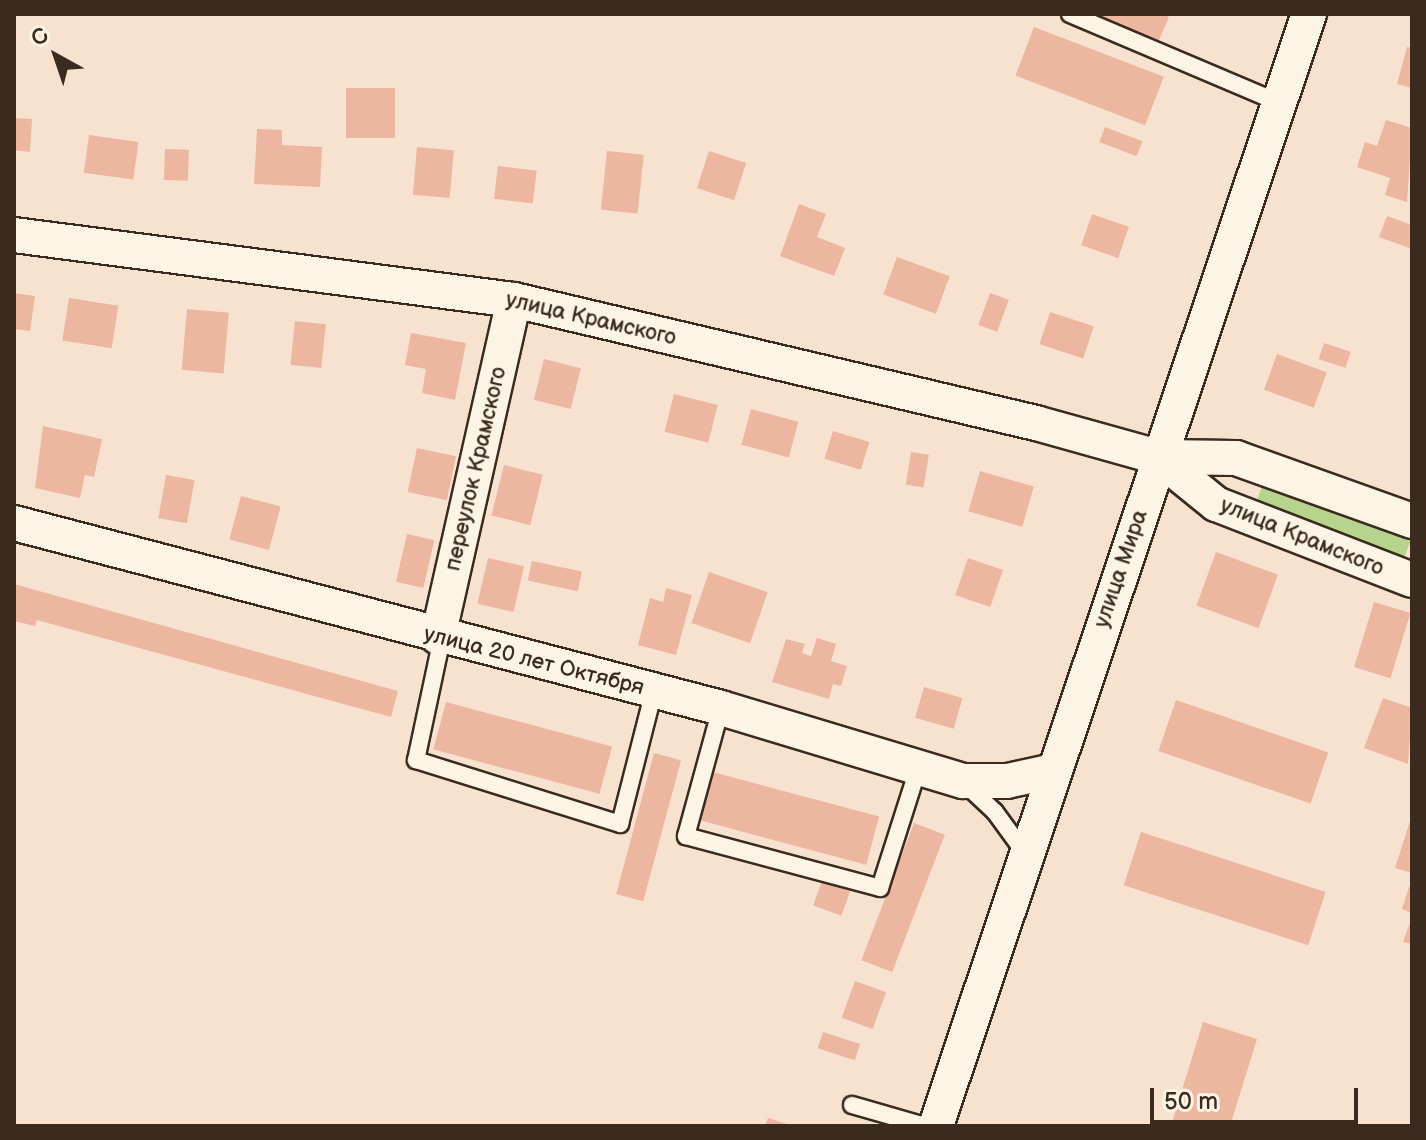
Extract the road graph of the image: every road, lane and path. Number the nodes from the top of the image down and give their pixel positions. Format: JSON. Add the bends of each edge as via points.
{"nodes":[{"id":1,"x":1070,"y":14,"type":"edge"},
{"id":2,"x":1309,"y":14,"type":"edge"},
{"id":3,"x":1280,"y":103,"type":"junction"},
{"id":4,"x":14,"y":235,"type":"edge"},
{"id":5,"x":514,"y":300,"type":"junction"},
{"id":6,"x":1158,"y":457,"type":"junction"},
{"id":7,"x":1412,"y":521,"type":"edge"},
{"id":8,"x":14,"y":523,"type":"edge"},
{"id":9,"x":1412,"y":580,"type":"edge"},
{"id":10,"x":440,"y":637,"type":"junction"},
{"id":11,"x":654,"y":691,"type":"junction"},
{"id":12,"x":721,"y":708,"type":"junction"},
{"id":13,"x":919,"y":766,"type":"junction"},
{"id":14,"x":1053,"y":771,"type":"junction"},
{"id":15,"x":963,"y":781,"type":"junction"},
{"id":16,"x":1025,"y":853,"type":"junction"},
{"id":17,"x":852,"y":1105,"type":"dead end"},
{"id":18,"x":925,"y":1126,"type":"edge"},
{"id":19,"x":936,"y":1126,"type":"edge"}],
"edges":[{"from":1,"to":3,"type":"lane"},
{"from":2,"to":3,"type":"street","name":"улица Мира"},
{"from":3,"to":6,"type":"street","name":"улица Мира"},
{"from":4,"to":5,"type":"street","name":"улица Крамского"},
{"from":5,"to":6,"type":"street","name":"улица Крамского","via":[[1036,423]]},
{"from":5,"to":10,"type":"street","name":"переулок Крамского"},
{"from":6,"to":7,"type":"street","name":"улица Крамского","via":[[1236,458]]},
{"from":6,"to":9,"type":"street","name":"улица Крамского","via":[[1216,504]]},
{"from":6,"to":14,"type":"street","name":"улица Мира"},
{"from":8,"to":10,"type":"street","name":"улица 20 лет Октября"},
{"from":10,"to":11,"type":"street","name":"улица 20 лет Октября"},
{"from":10,"to":11,"type":"lane","via":[[416,760],[620,824]]},
{"from":11,"to":12,"type":"street","name":"улица 20 лет Октября"},
{"from":12,"to":13,"type":"street","name":"улица 20 лет Октября"},
{"from":12,"to":13,"type":"lane","via":[[686,836],[880,888]]},
{"from":13,"to":15,"type":"street","name":"улица 20 лет Октября"},
{"from":14,"to":15,"type":"street","name":"улица 20 лет Октября","via":[[1007,781]]},
{"from":14,"to":16,"type":"street","name":"улица Мира"},
{"from":15,"to":16,"type":"lane","via":[[995,812]]},
{"from":16,"to":19,"type":"street","name":"улица Мира"},
{"from":17,"to":18,"type":"lane"}]}
